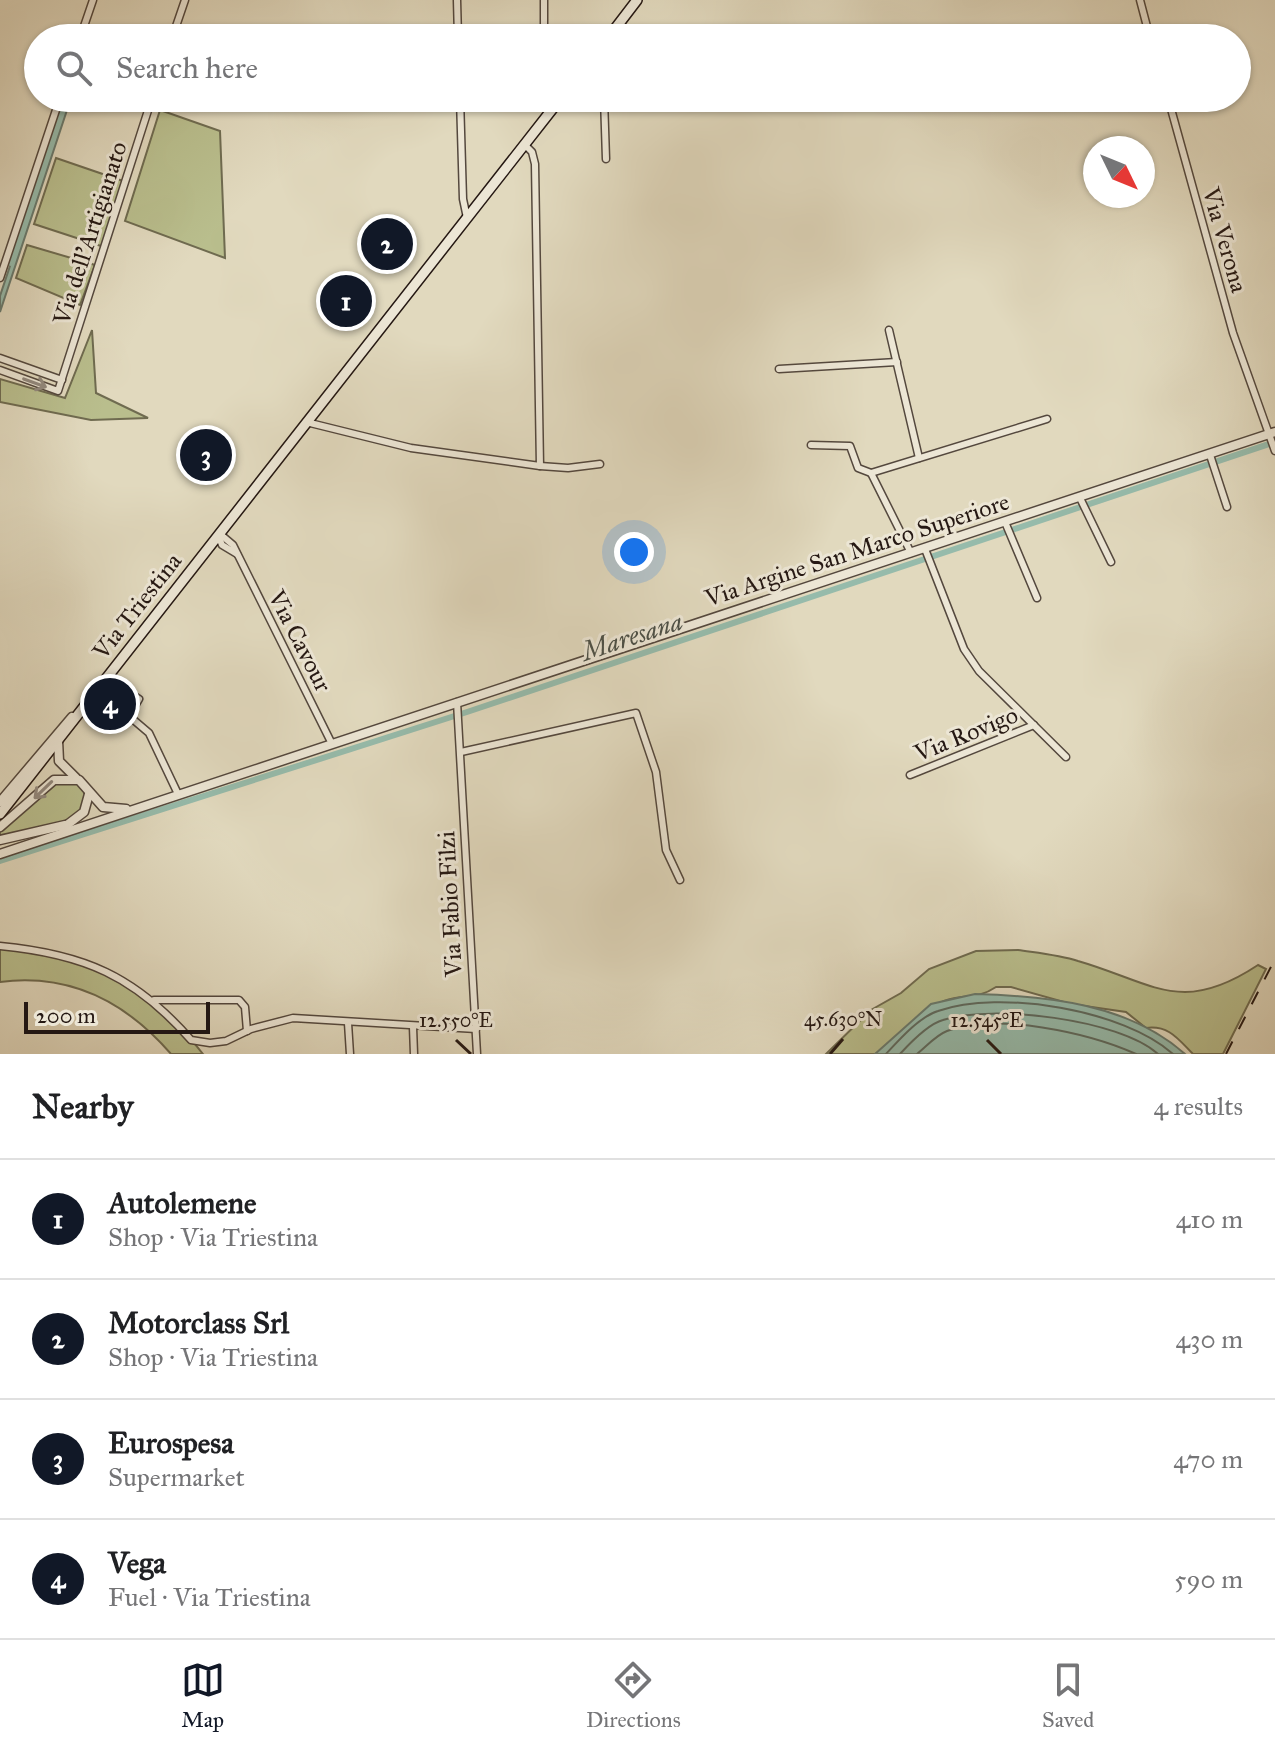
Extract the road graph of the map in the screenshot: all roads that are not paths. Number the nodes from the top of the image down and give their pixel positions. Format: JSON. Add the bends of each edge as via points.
{"nodes":[{"id":1,"x":93,"y":0,"type":"edge"},
{"id":2,"x":185,"y":0,"type":"edge"},
{"id":3,"x":457,"y":0,"type":"edge"},
{"id":4,"x":544,"y":0,"type":"edge"},
{"id":5,"x":637,"y":0,"type":"edge"},
{"id":6,"x":1140,"y":0,"type":"edge"},
{"id":7,"x":85,"y":24,"type":"edge"},
{"id":8,"x":177,"y":24,"type":"edge"},
{"id":9,"x":458,"y":24,"type":"edge"},
{"id":10,"x":544,"y":24,"type":"edge"},
{"id":11,"x":619,"y":24,"type":"edge"},
{"id":12,"x":1146,"y":24,"type":"edge"},
{"id":13,"x":55,"y":112,"type":"edge"},
{"id":14,"x":148,"y":112,"type":"edge"},
{"id":15,"x":460,"y":112,"type":"edge"},
{"id":16,"x":604,"y":112,"type":"edge"},
{"id":17,"x":1172,"y":112,"type":"edge"},
{"id":18,"x":549,"y":113,"type":"edge"},
{"id":19,"x":524,"y":144,"type":"junction"},
{"id":20,"x":606,"y":159,"type":"dead end"},
{"id":21,"x":467,"y":218,"type":"junction"},
{"id":22,"x":0,"y":278,"type":"edge"},
{"id":23,"x":889,"y":330,"type":"dead end"},
{"id":24,"x":0,"y":358,"type":"edge"},
{"id":25,"x":897,"y":362,"type":"junction"},
{"id":26,"x":779,"y":369,"type":"dead end"},
{"id":27,"x":0,"y":370,"type":"edge"},
{"id":28,"x":62,"y":380,"type":"junction"},
{"id":29,"x":1047,"y":419,"type":"dead end"},
{"id":30,"x":306,"y":422,"type":"junction"},
{"id":31,"x":1271,"y":435,"type":"edge"},
{"id":32,"x":811,"y":445,"type":"dead end"},
{"id":33,"x":1275,"y":451,"type":"edge"},
{"id":34,"x":1211,"y":456,"type":"junction"},
{"id":35,"x":919,"y":458,"type":"junction"},
{"id":36,"x":600,"y":464,"type":"dead end"},
{"id":37,"x":540,"y":466,"type":"junction"},
{"id":38,"x":871,"y":473,"type":"junction"},
{"id":39,"x":1080,"y":499,"type":"junction"},
{"id":40,"x":1227,"y":507,"type":"dead end"},
{"id":41,"x":1005,"y":524,"type":"junction"},
{"id":42,"x":217,"y":534,"type":"junction"},
{"id":43,"x":925,"y":551,"type":"junction"},
{"id":44,"x":911,"y":553,"type":"junction"},
{"id":45,"x":1111,"y":562,"type":"dead end"},
{"id":46,"x":1037,"y":598,"type":"dead end"},
{"id":47,"x":107,"y":678,"type":"junction"},
{"id":48,"x":90,"y":700,"type":"junction"},
{"id":49,"x":457,"y":704,"type":"junction"},
{"id":50,"x":1034,"y":725,"type":"junction"},
{"id":51,"x":58,"y":740,"type":"junction"},
{"id":52,"x":332,"y":744,"type":"junction"},
{"id":53,"x":461,"y":752,"type":"junction"},
{"id":54,"x":1066,"y":757,"type":"dead end"},
{"id":55,"x":910,"y":775,"type":"dead end"},
{"id":56,"x":77,"y":779,"type":"junction"},
{"id":57,"x":89,"y":793,"type":"junction"},
{"id":58,"x":178,"y":794,"type":"junction"},
{"id":59,"x":0,"y":802,"type":"edge"},
{"id":60,"x":131,"y":808,"type":"junction"},
{"id":61,"x":0,"y":814,"type":"edge"},
{"id":62,"x":72,"y":825,"type":"junction"},
{"id":63,"x":0,"y":827,"type":"edge"},
{"id":64,"x":0,"y":840,"type":"edge"},
{"id":65,"x":0,"y":852,"type":"edge"},
{"id":66,"x":680,"y":880,"type":"dead end"},
{"id":67,"x":0,"y":946,"type":"edge"},
{"id":68,"x":154,"y":1000,"type":"junction"},
{"id":69,"x":348,"y":1023,"type":"junction"},
{"id":70,"x":413,"y":1027,"type":"junction"},
{"id":71,"x":476,"y":1029,"type":"junction"},
{"id":72,"x":247,"y":1031,"type":"junction"},
{"id":73,"x":350,"y":1054,"type":"edge"},
{"id":74,"x":414,"y":1054,"type":"edge"},
{"id":75,"x":477,"y":1054,"type":"edge"}],
"edges":[{"from":1,"to":7,"type":"street"},
{"from":2,"to":8,"type":"street"},
{"from":3,"to":9,"type":"street"},
{"from":4,"to":10,"type":"street"},
{"from":5,"to":11,"type":"main road"},
{"from":6,"to":12,"type":"street"},
{"from":13,"to":22,"type":"street"},
{"from":14,"to":28,"type":"street","name":"Via dell'Artigianato"},
{"from":15,"to":21,"type":"street"},
{"from":16,"to":20,"type":"street"},
{"from":17,"to":31,"type":"street","name":"Via Verona","via":[[1233,333]]},
{"from":18,"to":19,"type":"main road","name":"Via Triestina"},
{"from":19,"to":21,"type":"main road","name":"Via Triestina"},
{"from":19,"to":37,"type":"street","via":[[532,152],[536,180]]},
{"from":21,"to":30,"type":"main road","name":"Via Triestina"},
{"from":23,"to":25,"type":"street"},
{"from":24,"to":28,"type":"street"},
{"from":25,"to":26,"type":"street"},
{"from":25,"to":35,"type":"street"},
{"from":27,"to":28,"type":"street","one_way":true,"via":[[58,391]]},
{"from":29,"to":35,"type":"street"},
{"from":30,"to":37,"type":"street","via":[[411,448]]},
{"from":30,"to":42,"type":"main road","name":"Via Triestina"},
{"from":31,"to":33,"type":"street","name":"Via Verona"},
{"from":31,"to":34,"type":"street","name":"Via Argine San Marco Superiore"},
{"from":32,"to":38,"type":"street","via":[[850,446],[858,468]]},
{"from":34,"to":39,"type":"street","name":"Via Argine San Marco Superiore"},
{"from":34,"to":40,"type":"street"},
{"from":35,"to":38,"type":"street"},
{"from":36,"to":37,"type":"street"},
{"from":38,"to":44,"type":"street"},
{"from":39,"to":41,"type":"street","name":"Via Argine San Marco Superiore"},
{"from":39,"to":45,"type":"street"},
{"from":41,"to":43,"type":"street","name":"Via Argine San Marco Superiore"},
{"from":41,"to":46,"type":"street"},
{"from":42,"to":47,"type":"main road","name":"Via Triestina"},
{"from":42,"to":52,"type":"street","name":"Via Cavour","via":[[222,545],[237,554]]},
{"from":43,"to":44,"type":"street","name":"Via Argine San Marco Superiore"},
{"from":43,"to":50,"type":"street","name":"Via Rovigo","via":[[964,649]]},
{"from":44,"to":49,"type":"street","name":"Via Argine San Marco Superiore"},
{"from":47,"to":48,"type":"main road","name":"Via Triestina"},
{"from":47,"to":58,"type":"street","via":[[139,699],[129,716],[149,733]]},
{"from":48,"to":51,"type":"main road","name":"Via Triestina"},
{"from":48,"to":59,"type":"street","via":[[51,737]]},
{"from":49,"to":52,"type":"street","name":"Via Argine San Marco Superiore"},
{"from":49,"to":53,"type":"street","name":"Via Fabio Filzi"},
{"from":50,"to":54,"type":"street","name":"Via Rovigo"},
{"from":50,"to":55,"type":"street","name":"Via Rovigo"},
{"from":51,"to":56,"type":"street","via":[[59,761]]},
{"from":51,"to":61,"type":"main road","name":"Via Triestina"},
{"from":52,"to":58,"type":"street","name":"Via Argine San Marco Superiore"},
{"from":53,"to":66,"type":"street","via":[[636,713],[656,772],[666,850]]},
{"from":53,"to":71,"type":"street","name":"Via Fabio Filzi"},
{"from":56,"to":57,"type":"street"},
{"from":56,"to":63,"type":"street","one_way":true,"via":[[54,780]]},
{"from":57,"to":60,"type":"street","via":[[103,807]]},
{"from":57,"to":62,"type":"street","via":[[87,806]]},
{"from":58,"to":60,"type":"street","name":"Via Argine San Marco Superiore"},
{"from":60,"to":62,"type":"street","name":"Via Argine San Marco Superiore"},
{"from":62,"to":64,"type":"street"},
{"from":62,"to":65,"type":"street"},
{"from":67,"to":68,"type":"street","via":[[80,960]]},
{"from":68,"to":72,"type":"street","via":[[198,1042],[226,1041]]},
{"from":68,"to":72,"type":"street","via":[[239,1000],[245,1007]]},
{"from":69,"to":70,"type":"street"},
{"from":69,"to":72,"type":"street","via":[[293,1018]]},
{"from":69,"to":73,"type":"street"},
{"from":70,"to":71,"type":"street"},
{"from":70,"to":74,"type":"street"},
{"from":71,"to":75,"type":"street","name":"Via Fabio Filzi"}]}
